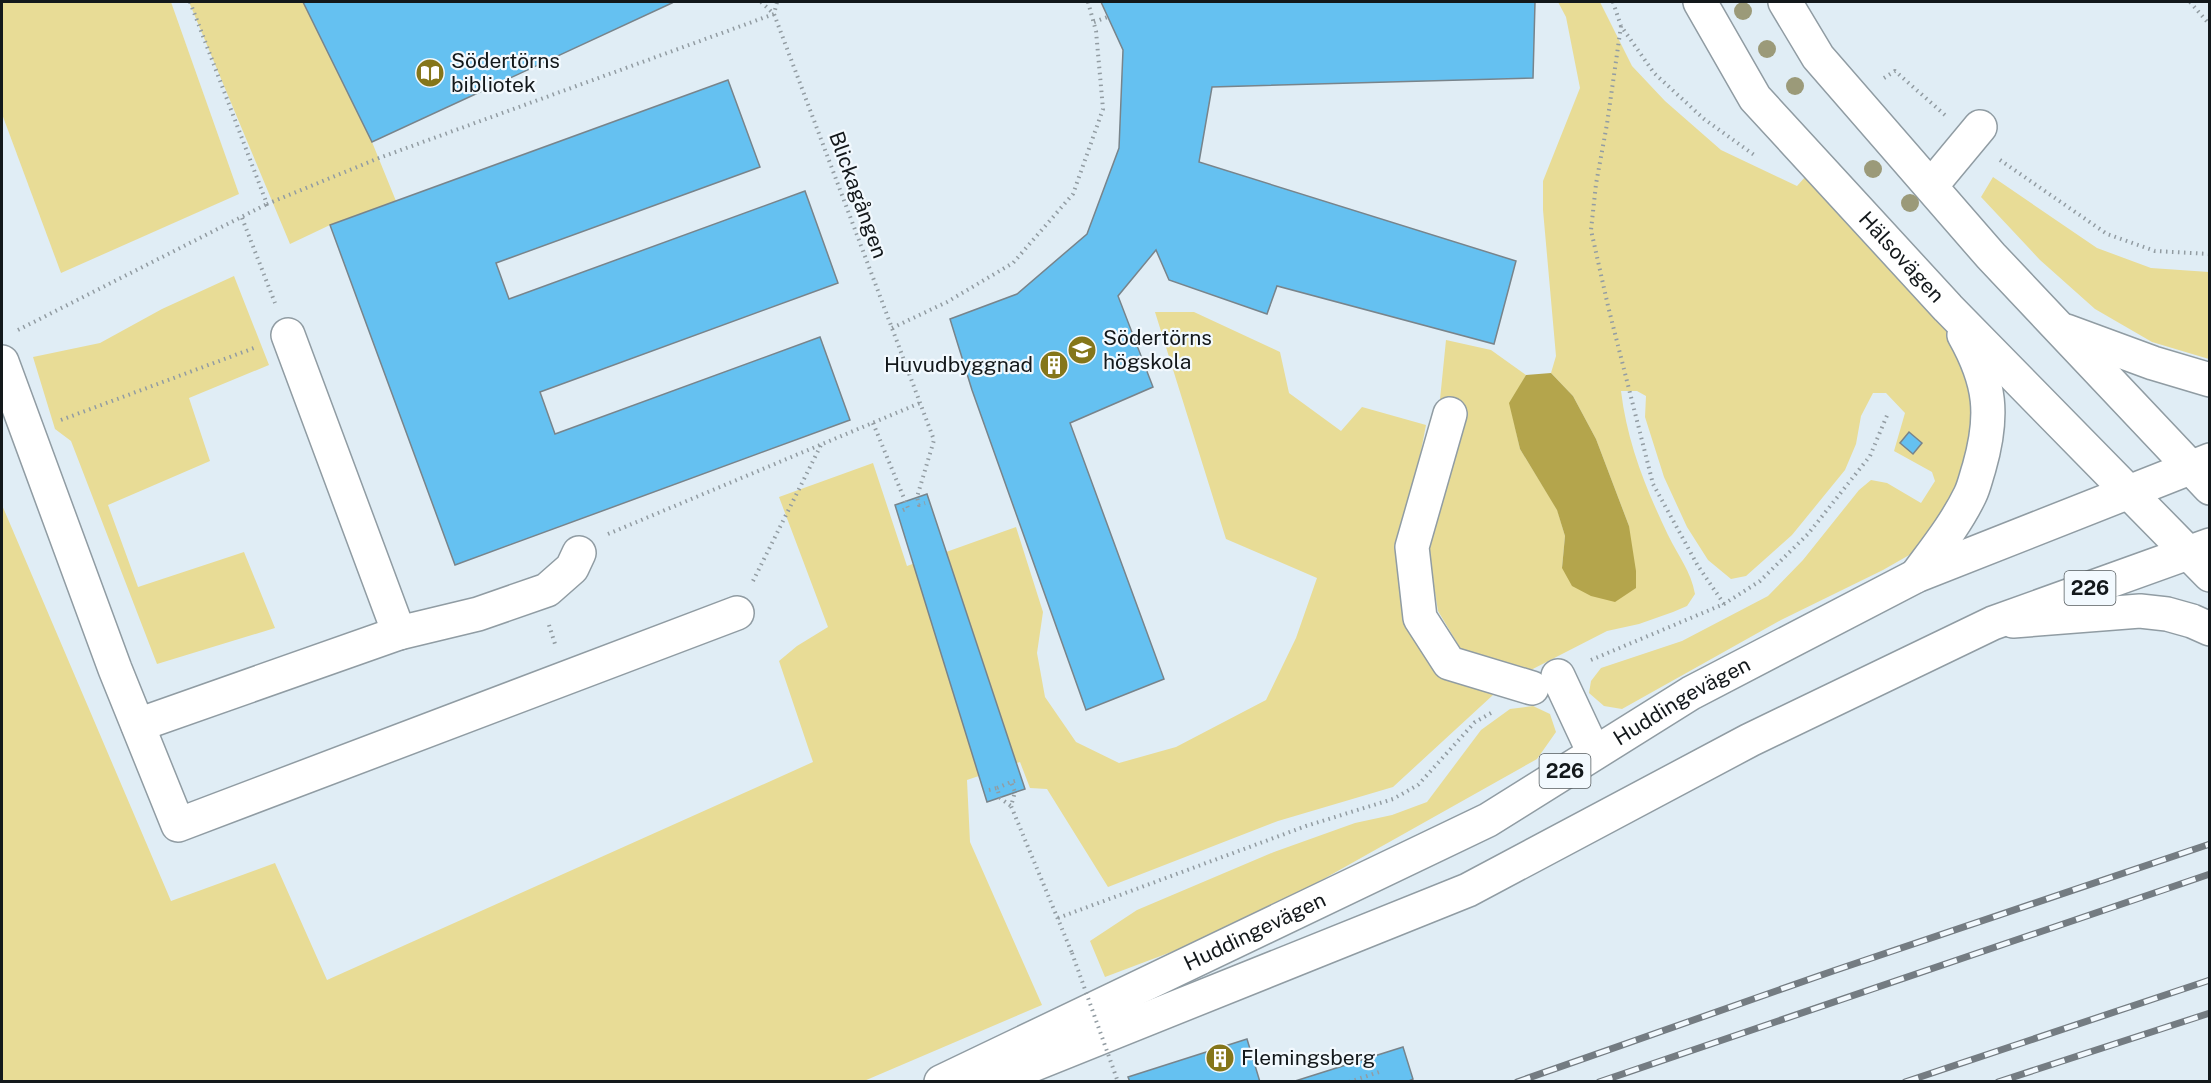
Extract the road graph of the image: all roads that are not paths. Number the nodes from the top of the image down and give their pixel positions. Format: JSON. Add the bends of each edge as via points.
{"nodes":[{"id":1,"x":1700,"y":2,"type":"edge"},
{"id":2,"x":1785,"y":2,"type":"edge"},
{"id":3,"x":1966,"y":124,"type":"road end"},
{"id":4,"x":1931,"y":186,"type":"junction"},
{"id":5,"x":1948,"y":308,"type":"junction"},
{"id":6,"x":2059,"y":328,"type":"junction"},
{"id":7,"x":288,"y":335,"type":"road end"},
{"id":8,"x":7,"y":347,"type":"edge"},
{"id":9,"x":2210,"y":380,"type":"edge"},
{"id":10,"x":1450,"y":414,"type":"dead end"},
{"id":11,"x":2203,"y":472,"type":"edge"},
{"id":12,"x":2129,"y":493,"type":"junction"},
{"id":13,"x":591,"y":544,"type":"road end"},
{"id":14,"x":2202,"y":557,"type":"edge"},
{"id":15,"x":1916,"y":576,"type":"junction"},
{"id":16,"x":737,"y":613,"type":"road end"},
{"id":17,"x":1993,"y":623,"type":"junction"},
{"id":18,"x":2210,"y":629,"type":"edge"},
{"id":19,"x":399,"y":633,"type":"junction"},
{"id":20,"x":138,"y":725,"type":"junction"},
{"id":21,"x":1594,"y":753,"type":"junction"},
{"id":22,"x":941,"y":1082,"type":"edge"},
{"id":23,"x":990,"y":1082,"type":"edge"}],
"edges":[{"from":1,"to":5,"type":"main road","name":"Hälsovägen","via":[[1755,98]]},
{"from":2,"to":4,"type":"main road","via":[[1818,57]]},
{"from":3,"to":4,"type":"main road"},
{"from":4,"to":6,"type":"main road"},
{"from":5,"to":12,"type":"main road","name":"Hälsovägen"},
{"from":5,"to":15,"type":"main road","via":[[1977,358],[1986,387],[1989,425],[1971,493]]},
{"from":6,"to":9,"type":"main road"},
{"from":6,"to":11,"type":"main road"},
{"from":7,"to":19,"type":"main road"},
{"from":8,"to":20,"type":"main road","via":[[28,432]]},
{"from":10,"to":21,"type":"main road","via":[[1412,547],[1420,618],[1449,663],[1545,682]]},
{"from":11,"to":12,"type":"main road","name":"Huddingevägen","number":"226"},
{"from":12,"to":14,"type":"main road","name":"Hälsovägen"},
{"from":12,"to":15,"type":"main road","name":"Huddingevägen","number":"226"},
{"from":13,"to":19,"type":"main road","via":[[547,590],[478,614]]},
{"from":14,"to":17,"type":"main road","name":"Huddingevägen","number":"226"},
{"from":15,"to":21,"type":"main road","name":"Huddingevägen","number":"226","via":[[1691,693]]},
{"from":16,"to":20,"type":"main road","via":[[177,825]]},
{"from":17,"to":18,"type":"main road","via":[[2140,611],[2167,614]]},
{"from":17,"to":23,"type":"main road","name":"Huddingevägen","number":"226","via":[[1750,740],[1468,890]]},
{"from":19,"to":20,"type":"main road"},
{"from":21,"to":22,"type":"main road","name":"Huddingevägen","number":"226","via":[[1488,820]]}]}
